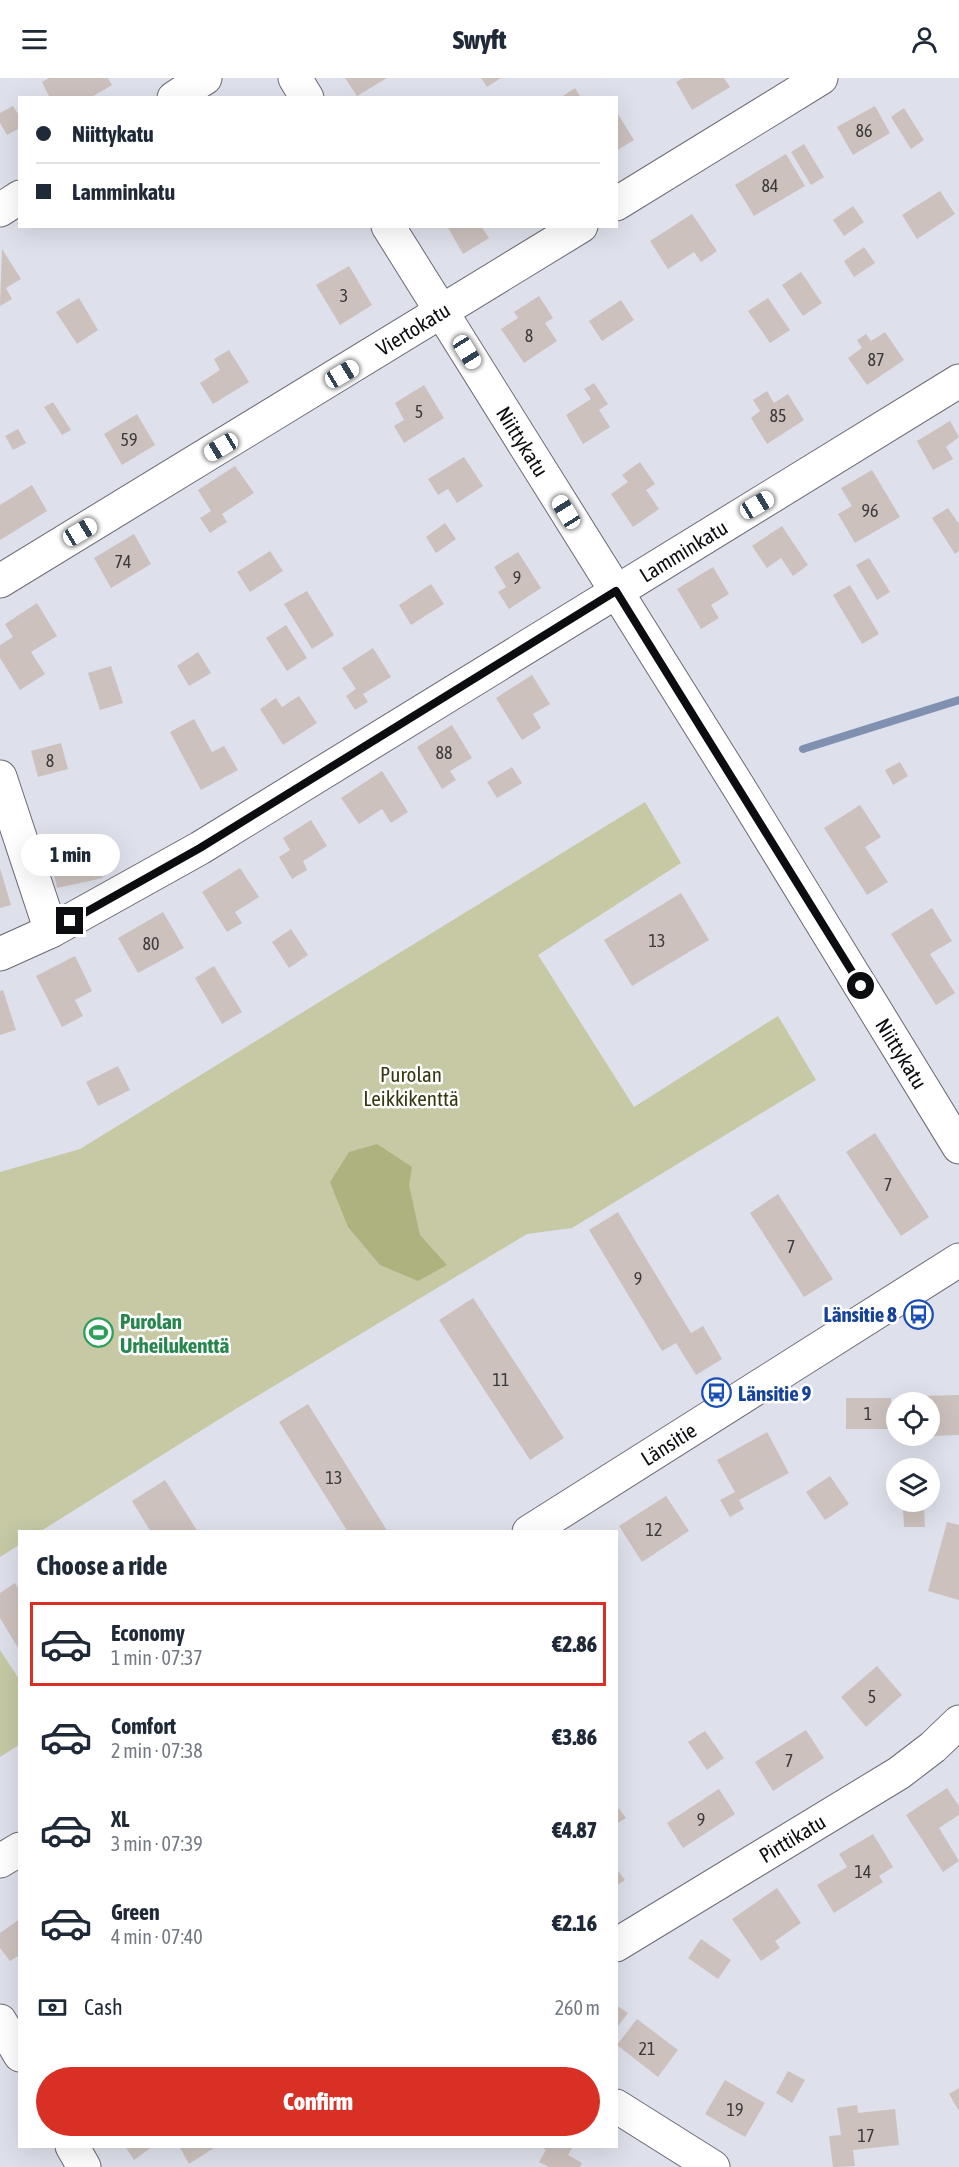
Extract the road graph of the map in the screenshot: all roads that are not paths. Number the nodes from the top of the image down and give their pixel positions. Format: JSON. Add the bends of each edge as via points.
{"nodes":[{"id":1,"x":295,"y":78,"type":"edge"},
{"id":2,"x":821,"y":78,"type":"edge"},
{"id":3,"x":307,"y":96,"type":"edge"},
{"id":4,"x":18,"y":198,"type":"edge"},
{"id":5,"x":618,"y":203,"type":"edge"},
{"id":6,"x":0,"y":210,"type":"edge"},
{"id":7,"x":389,"y":228,"type":"edge"},
{"id":8,"x":578,"y":228,"type":"edge"},
{"id":9,"x":442,"y":312,"type":"junction"},
{"id":10,"x":959,"y":381,"type":"edge"},
{"id":11,"x":0,"y":581,"type":"edge"},
{"id":12,"x":616,"y":591,"type":"junction"},
{"id":13,"x":0,"y":777,"type":"edge"},
{"id":14,"x":51,"y":931,"type":"junction"},
{"id":15,"x":0,"y":954,"type":"edge"},
{"id":16,"x":959,"y":1147,"type":"edge"},
{"id":17,"x":959,"y":1260,"type":"edge"},
{"id":18,"x":532,"y":1530,"type":"edge"},
{"id":19,"x":959,"y":1722,"type":"edge"},
{"id":20,"x":18,"y":1850,"type":"edge"},
{"id":21,"x":0,"y":1861,"type":"edge"},
{"id":22,"x":618,"y":1944,"type":"edge"},
{"id":23,"x":0,"y":2021,"type":"edge"},
{"id":24,"x":18,"y":2052,"type":"edge"},
{"id":25,"x":618,"y":2107,"type":"edge"},
{"id":26,"x":73,"y":2148,"type":"edge"},
{"id":27,"x":84,"y":2167,"type":"edge"},
{"id":28,"x":713,"y":2167,"type":"edge"}],
"edges":[{"from":1,"to":3,"type":"street"},
{"from":2,"to":5,"type":"street"},
{"from":4,"to":6,"type":"street"},
{"from":7,"to":9,"type":"street","name":"Niittykatu"},
{"from":8,"to":9,"type":"street","name":"Viertokatu"},
{"from":9,"to":11,"type":"street","name":"Viertokatu"},
{"from":9,"to":12,"type":"street","name":"Niittykatu"},
{"from":10,"to":12,"type":"street","name":"Lamminkatu"},
{"from":12,"to":14,"type":"street","name":"Lamminkatu","via":[[200,848]]},
{"from":12,"to":16,"type":"street","name":"Niittykatu"},
{"from":13,"to":14,"type":"street"},
{"from":14,"to":15,"type":"street","name":"Lamminkatu"},
{"from":17,"to":18,"type":"street","name":"Länsitie"},
{"from":19,"to":22,"type":"street","name":"Pirttikatu","via":[[898,1773]]},
{"from":20,"to":21,"type":"street"},
{"from":23,"to":24,"type":"street"},
{"from":25,"to":28,"type":"street"},
{"from":26,"to":27,"type":"street"}]}
